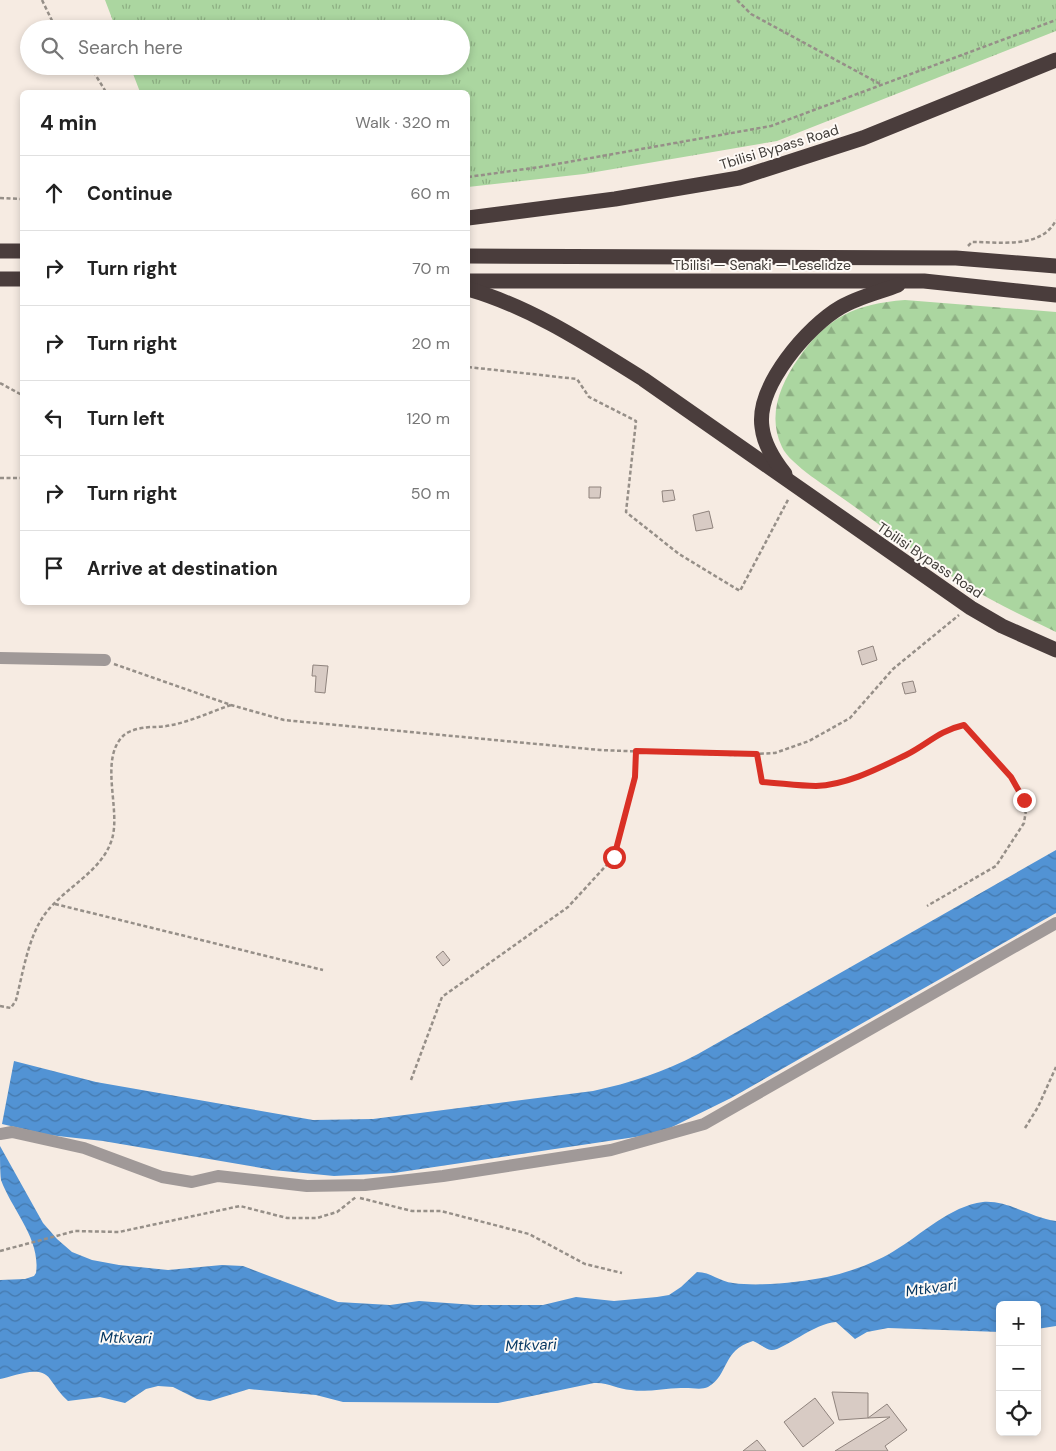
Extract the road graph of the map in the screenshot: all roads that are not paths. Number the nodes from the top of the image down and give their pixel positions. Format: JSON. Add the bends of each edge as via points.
{"nodes":[{"id":1,"x":1056,"y":60,"type":"edge"},
{"id":2,"x":470,"y":218,"type":"edge"},
{"id":3,"x":0,"y":251,"type":"edge"},
{"id":4,"x":20,"y":251,"type":"edge"},
{"id":5,"x":470,"y":256,"type":"edge"},
{"id":6,"x":1056,"y":266,"type":"edge"},
{"id":7,"x":0,"y":279,"type":"edge"},
{"id":8,"x":20,"y":279,"type":"edge"},
{"id":9,"x":470,"y":281,"type":"edge"},
{"id":10,"x":909,"y":281,"type":"junction"},
{"id":11,"x":470,"y":290,"type":"edge"},
{"id":12,"x":1056,"y":295,"type":"edge"},
{"id":13,"x":795,"y":485,"type":"junction"},
{"id":14,"x":1056,"y":650,"type":"edge"},
{"id":15,"x":0,"y":658,"type":"edge"},
{"id":16,"x":105,"y":660,"type":"road end"},
{"id":17,"x":1056,"y":923,"type":"edge"},
{"id":18,"x":0,"y":1133,"type":"edge"}],
"edges":[{"from":1,"to":2,"type":"highway","name":"Tbilisi Bypass Road","via":[[864,138],[739,178],[615,199]]},
{"from":3,"to":4,"type":"highway"},
{"from":5,"to":6,"type":"highway","name":"Tbilisi — Senaki — Leselidze","via":[[956,258]]},
{"from":7,"to":8,"type":"highway"},
{"from":9,"to":10,"type":"highway","name":"Tbilisi — Senaki — Leselidze"},
{"from":10,"to":12,"type":"highway","name":"Tbilisi — Senaki — Leselidze"},
{"from":10,"to":13,"type":"highway","name":"Tbilisi Bypass Road","via":[[857,300],[831,314],[806,336],[777,375],[764,401],[762,426],[770,452]]},
{"from":11,"to":13,"type":"highway","name":"Tbilisi Bypass Road","via":[[512,304],[594,349]]},
{"from":13,"to":14,"type":"highway","name":"Tbilisi Bypass Road","via":[[971,608]]},
{"from":15,"to":16,"type":"street"},
{"from":17,"to":18,"type":"street","via":[[704,1124],[611,1150],[404,1181],[307,1186],[218,1176],[192,1182],[169,1178],[84,1148],[12,1132]]}]}
